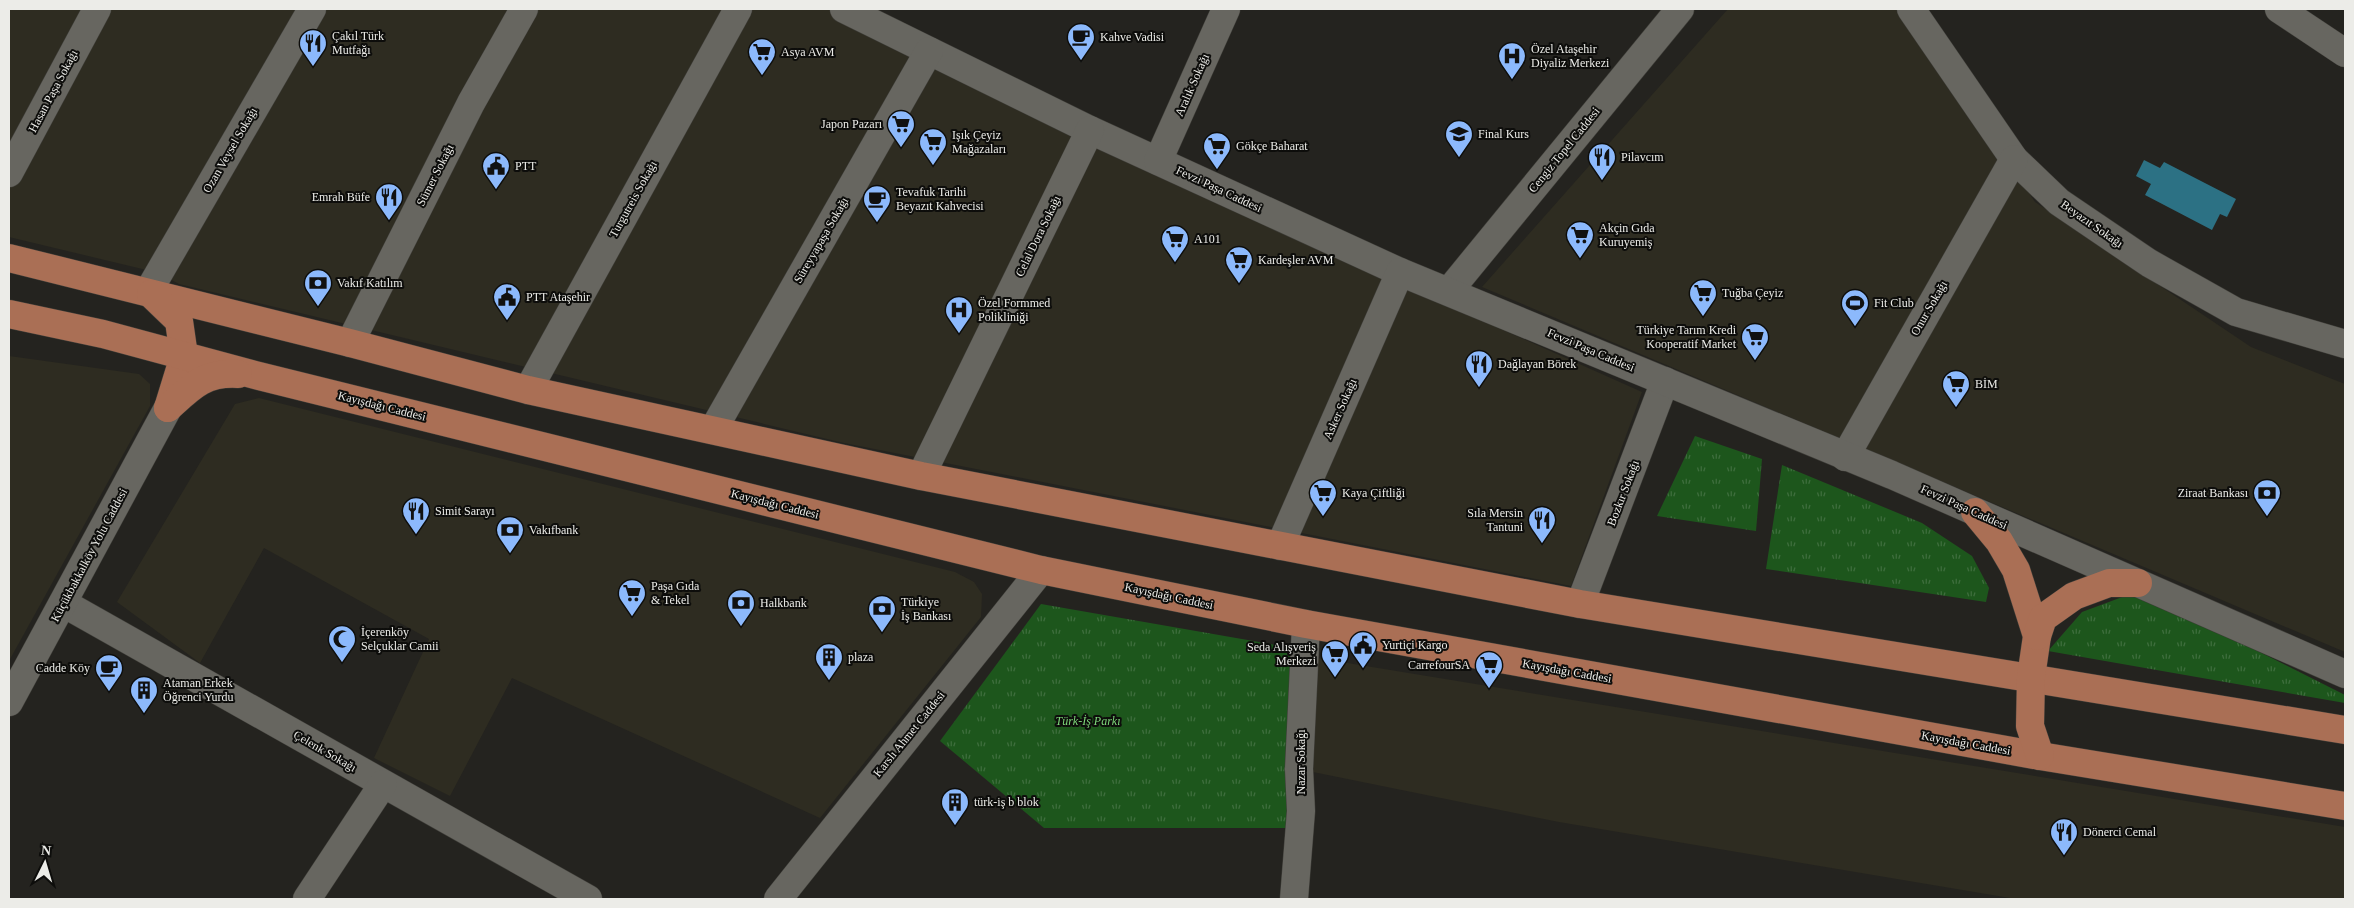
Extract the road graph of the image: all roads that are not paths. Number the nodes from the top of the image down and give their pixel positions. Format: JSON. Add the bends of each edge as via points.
{"nodes":[{"id":1,"x":97,"y":9,"type":"edge"},
{"id":2,"x":312,"y":9,"type":"edge"},
{"id":3,"x":524,"y":9,"type":"edge"},
{"id":4,"x":738,"y":9,"type":"edge"},
{"id":5,"x":844,"y":9,"type":"edge"},
{"id":6,"x":1226,"y":9,"type":"edge"},
{"id":7,"x":1680,"y":9,"type":"edge"},
{"id":8,"x":1911,"y":9,"type":"edge"},
{"id":9,"x":2278,"y":9,"type":"edge"},
{"id":10,"x":929,"y":51,"type":"junction"},
{"id":11,"x":2345,"y":54,"type":"edge"},
{"id":12,"x":1090,"y":130,"type":"junction"},
{"id":13,"x":2014,"y":159,"type":"junction"},
{"id":14,"x":1158,"y":161,"type":"junction"},
{"id":15,"x":9,"y":172,"type":"edge"},
{"id":16,"x":9,"y":258,"type":"edge"},
{"id":17,"x":1400,"y":272,"type":"junction"},
{"id":18,"x":1448,"y":291,"type":"junction"},
{"id":19,"x":148,"y":292,"type":"junction"},
{"id":20,"x":9,"y":314,"type":"edge"},
{"id":21,"x":350,"y":343,"type":"junction"},
{"id":22,"x":2345,"y":344,"type":"edge"},
{"id":23,"x":184,"y":356,"type":"junction"},
{"id":24,"x":254,"y":374,"type":"junction"},
{"id":25,"x":1666,"y":381,"type":"junction"},
{"id":26,"x":528,"y":390,"type":"junction"},
{"id":27,"x":168,"y":408,"type":"junction"},
{"id":28,"x":713,"y":430,"type":"junction"},
{"id":29,"x":1845,"y":457,"type":"junction"},
{"id":30,"x":921,"y":476,"type":"junction"},
{"id":31,"x":1974,"y":512,"type":"junction"},
{"id":32,"x":1280,"y":546,"type":"junction"},
{"id":33,"x":1041,"y":570,"type":"junction"},
{"id":34,"x":2138,"y":583,"type":"junction"},
{"id":35,"x":63,"y":603,"type":"junction"},
{"id":36,"x":1580,"y":604,"type":"junction"},
{"id":37,"x":1306,"y":624,"type":"junction"},
{"id":38,"x":2037,"y":636,"type":"junction"},
{"id":39,"x":2345,"y":674,"type":"edge"},
{"id":40,"x":2031,"y":677,"type":"junction"},
{"id":41,"x":9,"y":702,"type":"edge"},
{"id":42,"x":2345,"y":730,"type":"edge"},
{"id":43,"x":2040,"y":756,"type":"junction"},
{"id":44,"x":384,"y":784,"type":"junction"},
{"id":45,"x":2345,"y":806,"type":"edge"},
{"id":46,"x":307,"y":899,"type":"edge"},
{"id":47,"x":588,"y":899,"type":"edge"},
{"id":48,"x":778,"y":899,"type":"edge"},
{"id":49,"x":1294,"y":899,"type":"edge"}],
"edges":[{"from":1,"to":15,"type":"street","name":"Hasan Paşa Sokağı"},
{"from":2,"to":19,"type":"street","name":"Ozan Veysel Sokağı"},
{"from":3,"to":21,"type":"street","name":"Sümer Sokağı","via":[[472,103]]},
{"from":4,"to":26,"type":"street","name":"Turgutreis Sokağı"},
{"from":5,"to":10,"type":"street","name":"Fevzi Paşa Caddesi"},
{"from":6,"to":14,"type":"street","name":"Aralık Sokağı"},
{"from":7,"to":18,"type":"street","name":"Cengiz Topel Caddesi"},
{"from":8,"to":13,"type":"street","name":"Beyazıt Sokağı"},
{"from":9,"to":11,"type":"street"},
{"from":10,"to":12,"type":"street","name":"Fevzi Paşa Caddesi"},
{"from":10,"to":28,"type":"street","name":"Süreyyapaşa Sokağı"},
{"from":12,"to":14,"type":"street","name":"Fevzi Paşa Caddesi"},
{"from":12,"to":30,"type":"street","name":"Celal Dora Sokağı"},
{"from":13,"to":22,"type":"street","name":"Beyazıt Sokağı","via":[[2059,202],[2149,263],[2236,312]]},
{"from":13,"to":29,"type":"street","name":"Onur Sokağı"},
{"from":14,"to":17,"type":"street","name":"Fevzi Paşa Caddesi"},
{"from":16,"to":19,"type":"main road"},
{"from":17,"to":18,"type":"street","name":"Fevzi Paşa Caddesi"},
{"from":17,"to":32,"type":"street","name":"Asker Sokağı"},
{"from":18,"to":25,"type":"street","name":"Fevzi Paşa Caddesi"},
{"from":19,"to":21,"type":"main road"},
{"from":19,"to":23,"type":"main road","via":[[179,321]]},
{"from":20,"to":23,"type":"main road","name":"Kayışdağı Caddesi"},
{"from":21,"to":26,"type":"main road"},
{"from":23,"to":24,"type":"main road","name":"Kayışdağı Caddesi"},
{"from":23,"to":27,"type":"main road"},
{"from":24,"to":27,"type":"main road","via":[[210,376],[194,384]]},
{"from":24,"to":33,"type":"main road","name":"Kayışdağı Caddesi"},
{"from":25,"to":29,"type":"street","name":"Fevzi Paşa Caddesi"},
{"from":25,"to":36,"type":"street","name":"Bozkır Sokağı"},
{"from":26,"to":28,"type":"main road"},
{"from":27,"to":35,"type":"street","name":"Küçükbakkalköy Yolu Caddesi"},
{"from":28,"to":30,"type":"main road"},
{"from":29,"to":31,"type":"street","name":"Fevzi Paşa Caddesi"},
{"from":30,"to":32,"type":"main road"},
{"from":31,"to":34,"type":"street","name":"Fevzi Paşa Caddesi"},
{"from":31,"to":38,"type":"main road","via":[[1999,541],[2016,570]]},
{"from":32,"to":36,"type":"main road"},
{"from":33,"to":37,"type":"main road","name":"Kayışdağı Caddesi"},
{"from":33,"to":48,"type":"street","name":"Karslı Ahmet Caddesi"},
{"from":34,"to":38,"type":"main road","via":[[2109,583],[2074,596],[2043,618]]},
{"from":34,"to":39,"type":"street","name":"Fevzi Paşa Caddesi"},
{"from":35,"to":41,"type":"street","name":"Küçükbakkalköy Yolu Caddesi"},
{"from":35,"to":44,"type":"street","name":"Çelenk Sokağı"},
{"from":36,"to":40,"type":"main road"},
{"from":37,"to":43,"type":"main road","name":"Kayışdağı Caddesi"},
{"from":37,"to":49,"type":"street","name":"Nazar Sokağı","via":[[1299,769],[1301,811]]},
{"from":38,"to":40,"type":"main road"},
{"from":40,"to":42,"type":"main road"},
{"from":40,"to":43,"type":"main road","via":[[2030,726]]},
{"from":43,"to":45,"type":"main road","name":"Kayışdağı Caddesi"},
{"from":44,"to":46,"type":"street"},
{"from":44,"to":47,"type":"street","name":"Çelenk Sokağı"}]}
